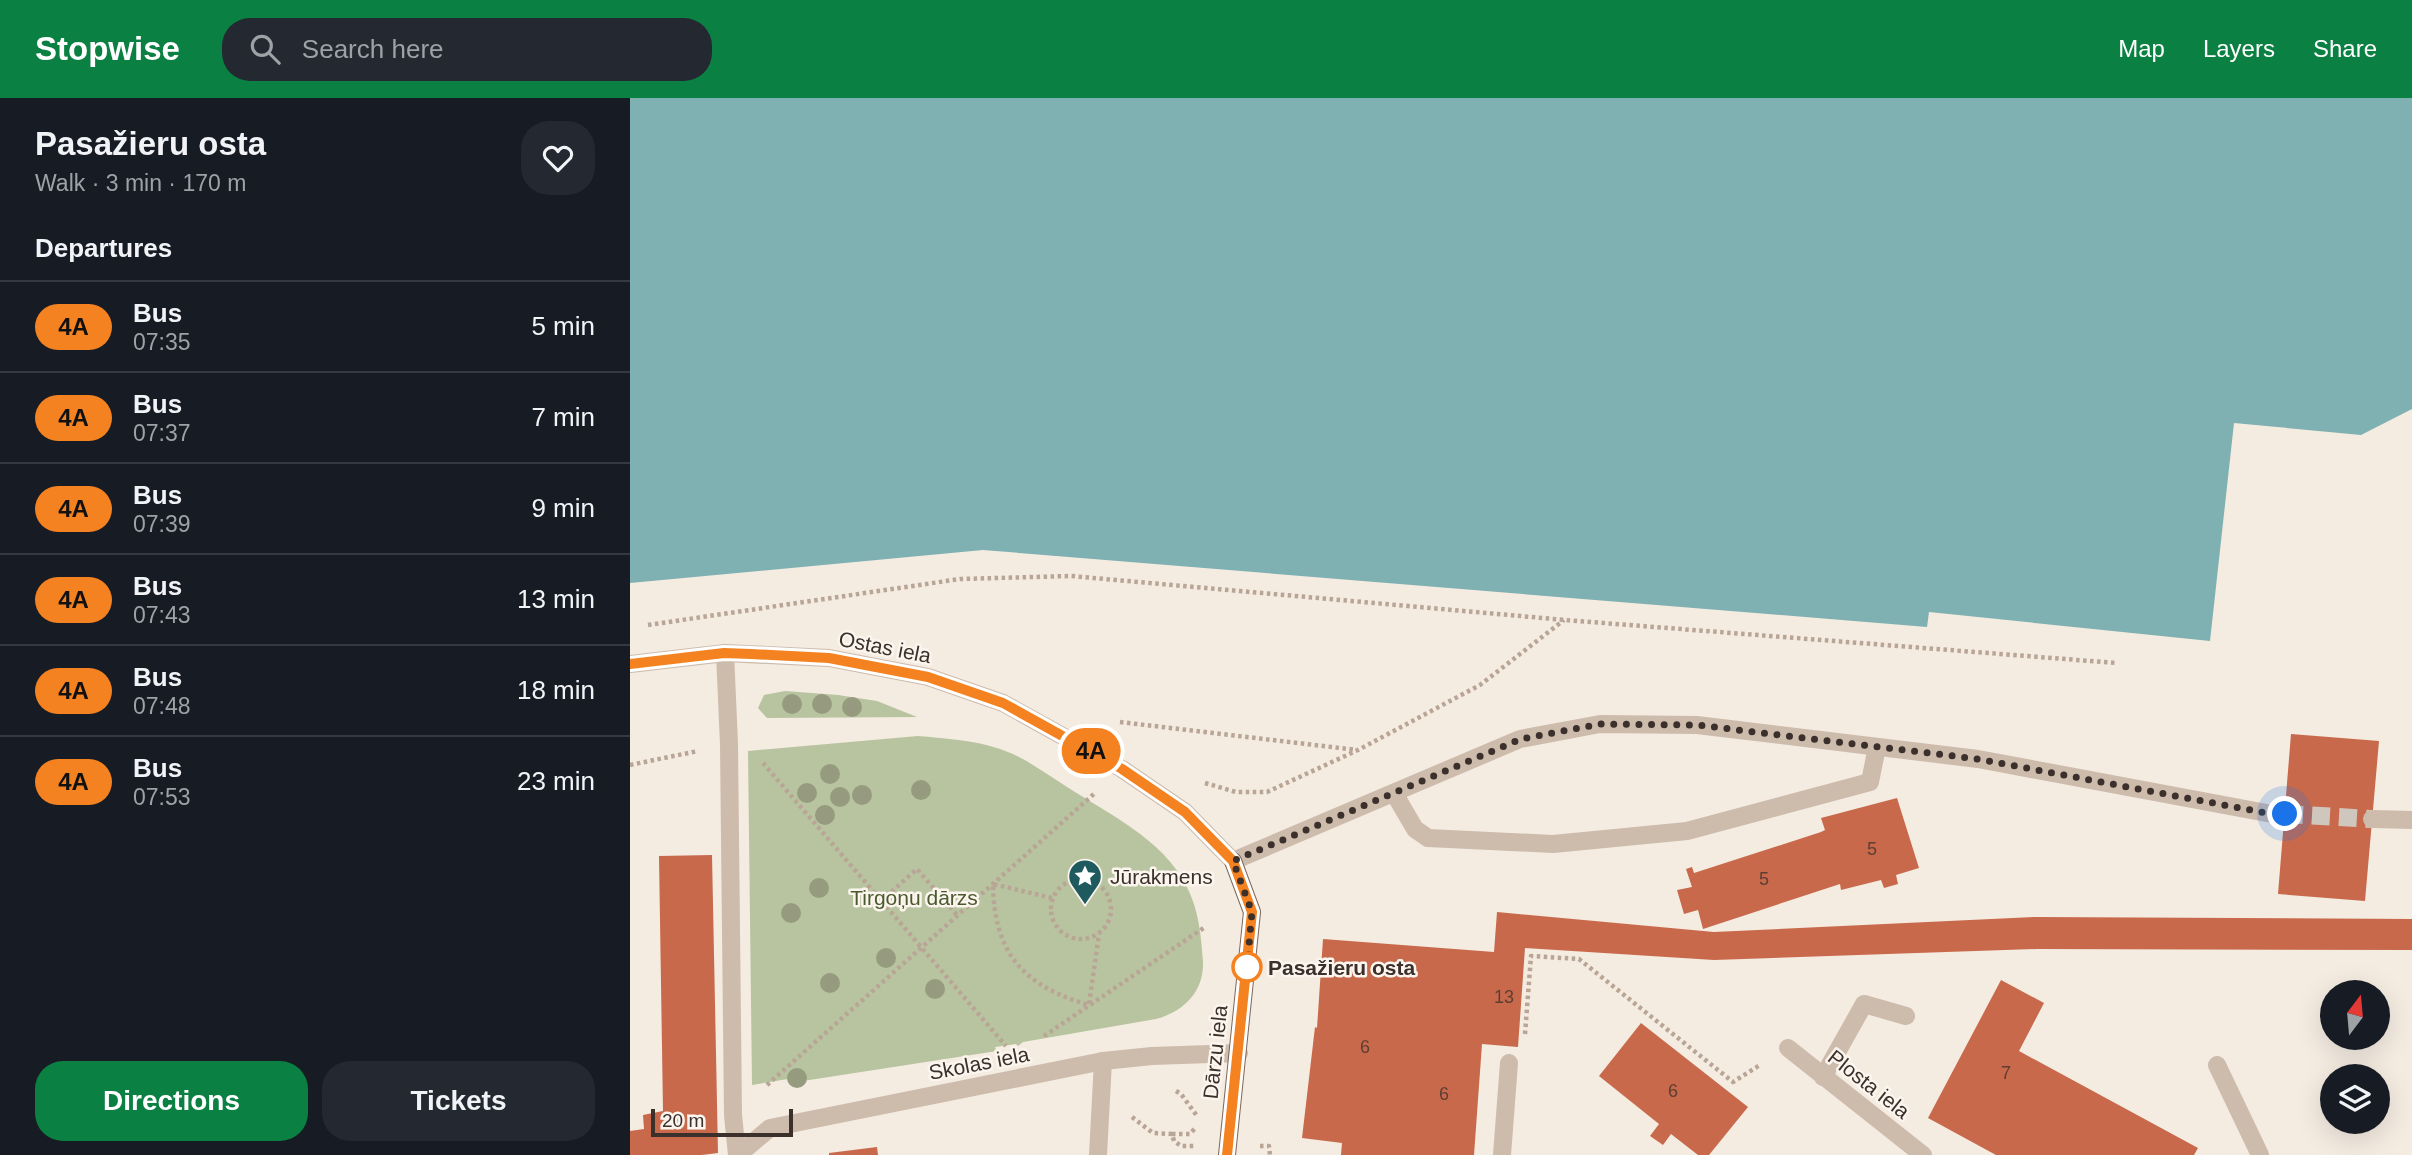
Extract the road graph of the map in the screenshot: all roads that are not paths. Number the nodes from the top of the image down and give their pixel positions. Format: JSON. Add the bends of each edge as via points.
{"nodes":[{"id":1,"x":724,"y":653,"type":"junction"},
{"id":2,"x":630,"y":664,"type":"edge"},
{"id":3,"x":1877,"y":747,"type":"junction"},
{"id":4,"x":1394,"y":793,"type":"junction"},
{"id":5,"x":2285,"y":814,"type":"tunnel mouth"},
{"id":6,"x":2372,"y":819,"type":"tunnel mouth"},
{"id":7,"x":2412,"y":820,"type":"edge"},
{"id":8,"x":1233,"y":861,"type":"junction"},
{"id":9,"x":1252,"y":912,"type":"joint"},
{"id":10,"x":1906,"y":1016,"type":"dead end"},
{"id":11,"x":1788,"y":1048,"type":"road end"},
{"id":12,"x":1239,"y":1053,"type":"junction"},
{"id":13,"x":1103,"y":1061,"type":"junction"},
{"id":14,"x":1509,"y":1063,"type":"road end"},
{"id":15,"x":2217,"y":1065,"type":"dead end"},
{"id":16,"x":1823,"y":1077,"type":"junction"},
{"id":17,"x":1228,"y":1151,"type":"edge"},
{"id":18,"x":738,"y":1155,"type":"edge"},
{"id":19,"x":1098,"y":1155,"type":"edge"},
{"id":20,"x":1502,"y":1155,"type":"edge"},
{"id":21,"x":1923,"y":1155,"type":"edge"},
{"id":22,"x":2260,"y":1155,"type":"edge"}],
"edges":[{"from":1,"to":2,"type":"street","name":"Ostas iela"},
{"from":1,"to":8,"type":"street","name":"Ostas iela","via":[[829,658],[928,677],[1003,703],[1122,769],[1185,812]]},
{"from":1,"to":18,"type":"street","via":[[733,1115]]},
{"from":3,"to":4,"type":"street","via":[[1697,725],[1600,724],[1521,739]]},
{"from":3,"to":4,"type":"street","via":[[1870,782],[1687,831],[1553,844],[1427,838],[1415,829]]},
{"from":3,"to":5,"type":"street","via":[[1978,759]]},
{"from":4,"to":8,"type":"street"},
{"from":6,"to":7,"type":"street"},
{"from":8,"to":9,"type":"main road","name":"Ostas iela"},
{"from":9,"to":12,"type":"main road","name":"Dārzu iela"},
{"from":10,"to":16,"type":"street","via":[[1864,1004]]},
{"from":11,"to":16,"type":"street","name":"Plosta iela"},
{"from":12,"to":13,"type":"street","name":"Skolas iela"},
{"from":12,"to":17,"type":"main road","name":"Dārzu iela"},
{"from":13,"to":18,"type":"street","name":"Skolas iela","via":[[770,1128]]},
{"from":13,"to":19,"type":"street"},
{"from":14,"to":20,"type":"street"},
{"from":15,"to":22,"type":"street"},
{"from":16,"to":21,"type":"street","name":"Plosta iela"}]}
